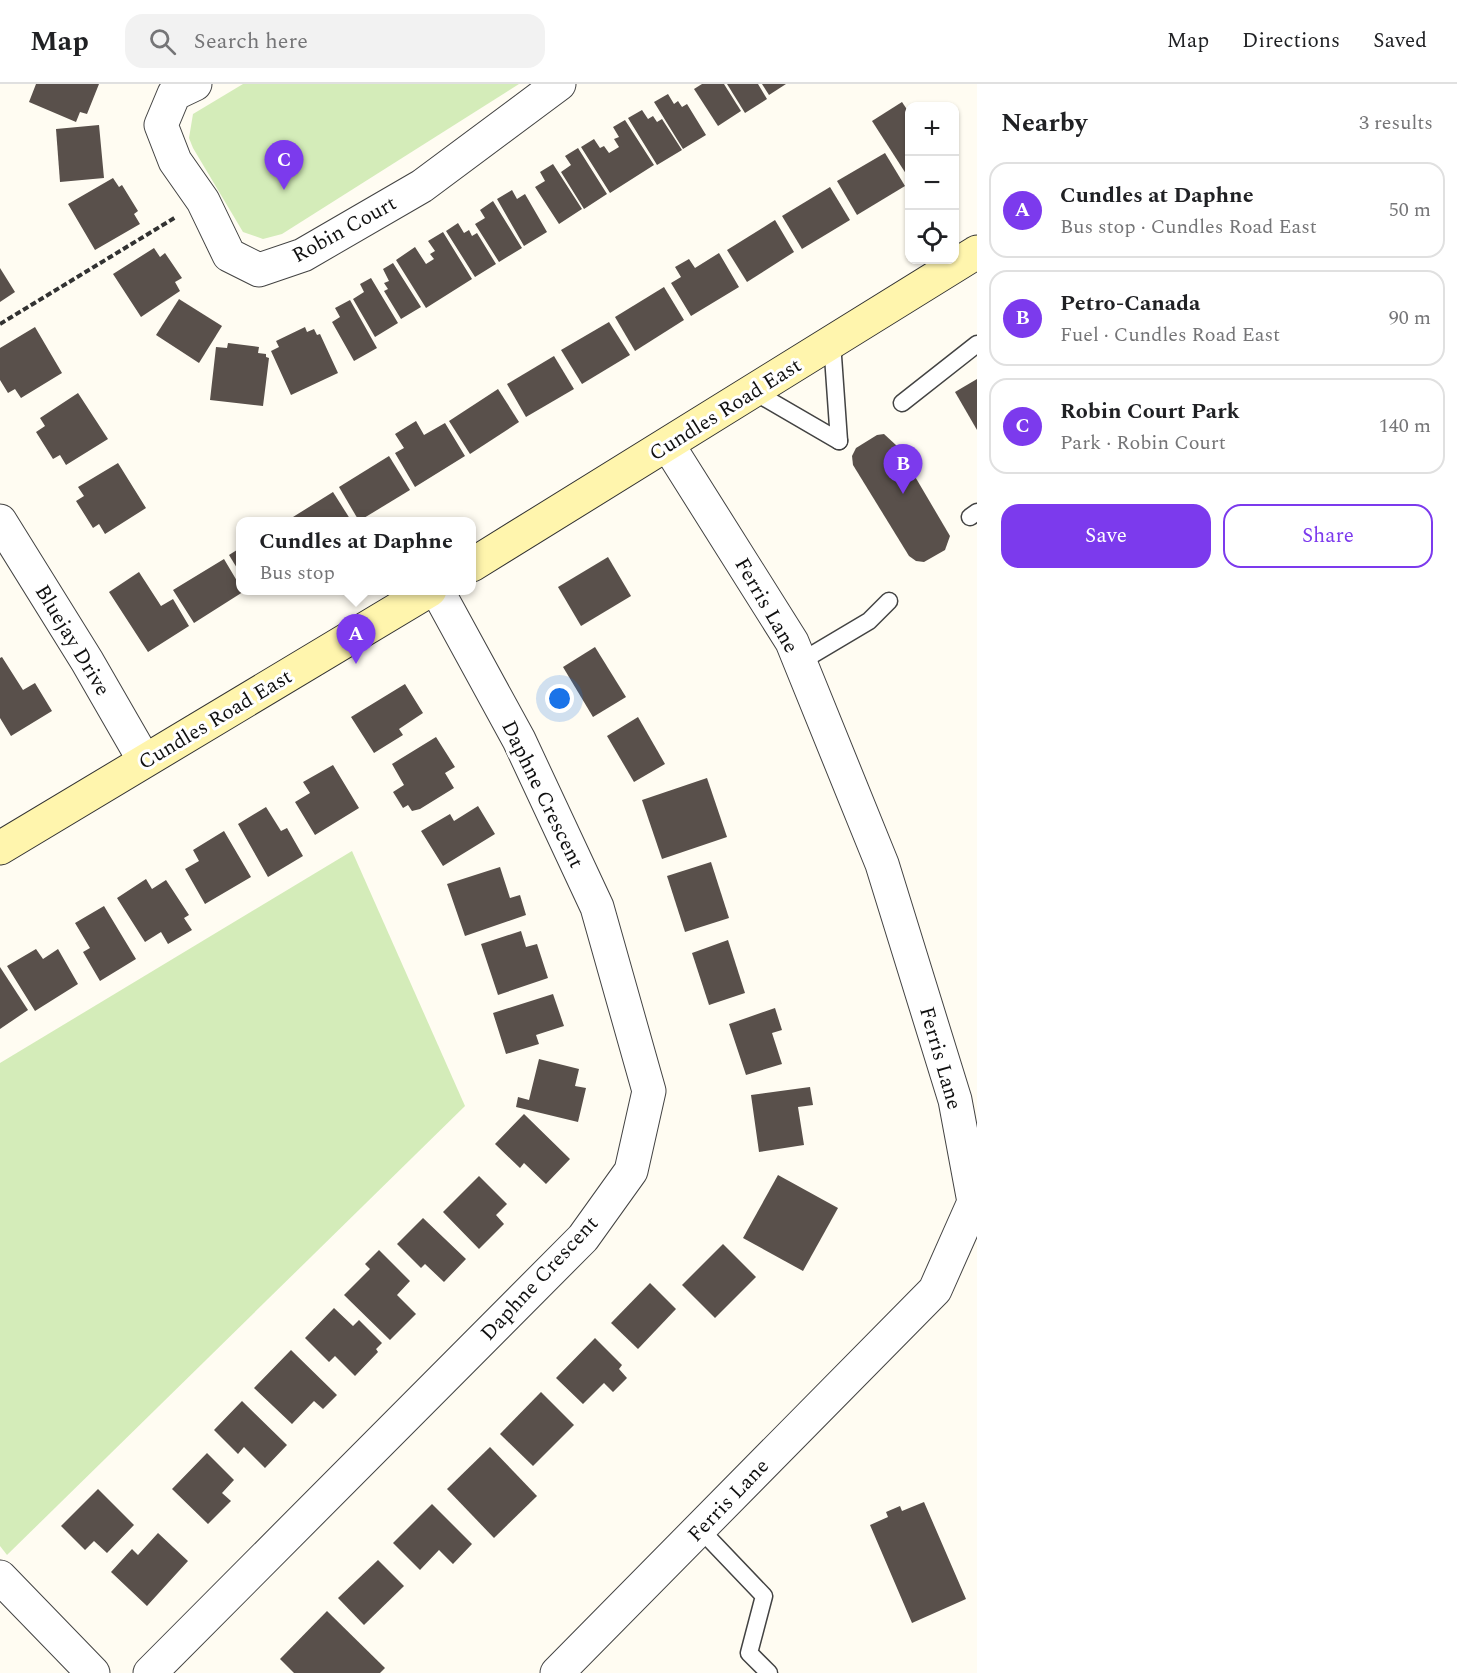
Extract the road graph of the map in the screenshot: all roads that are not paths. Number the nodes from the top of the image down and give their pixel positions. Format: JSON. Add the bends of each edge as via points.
{"nodes":[{"id":1,"x":195,"y":84,"type":"edge"},
{"id":2,"x":559,"y":84,"type":"edge"},
{"id":3,"x":977,"y":252,"type":"edge"},
{"id":4,"x":832,"y":342,"type":"junction"},
{"id":5,"x":977,"y":344,"type":"edge"},
{"id":6,"x":753,"y":391,"type":"junction"},
{"id":7,"x":902,"y":403,"type":"dead end"},
{"id":8,"x":668,"y":445,"type":"junction"},
{"id":9,"x":0,"y":521,"type":"edge"},
{"id":10,"x":476,"y":562,"type":"edge"},
{"id":11,"x":423,"y":595,"type":"edge"},
{"id":12,"x":439,"y":595,"type":"edge"},
{"id":13,"x":889,"y":601,"type":"dead end"},
{"id":14,"x":800,"y":662,"type":"junction"},
{"id":15,"x":144,"y":760,"type":"junction"},
{"id":16,"x":0,"y":848,"type":"edge"},
{"id":17,"x":700,"y":1529,"type":"junction"},
{"id":18,"x":0,"y":1577,"type":"edge"},
{"id":19,"x":93,"y":1673,"type":"edge"},
{"id":20,"x":150,"y":1673,"type":"edge"},
{"id":21,"x":557,"y":1673,"type":"edge"},
{"id":22,"x":769,"y":1673,"type":"edge"}],
"edges":[{"from":1,"to":2,"type":"street","name":"Robin Court","via":[[174,94],[161,125],[175,161],[203,201],[229,255],[259,270],[303,255],[422,186]]},
{"from":3,"to":4,"type":"main road","name":"Cundles Road East"},
{"from":4,"to":6,"type":"main road","name":"Cundles Road East"},
{"from":4,"to":6,"type":"lane","via":[[839,441]]},
{"from":5,"to":7,"type":"lane"},
{"from":6,"to":8,"type":"main road","name":"Cundles Road East"},
{"from":8,"to":10,"type":"main road","name":"Cundles Road East"},
{"from":8,"to":14,"type":"street","name":"Ferris Lane","via":[[792,642]]},
{"from":9,"to":15,"type":"street","name":"Bluejay Drive"},
{"from":11,"to":15,"type":"main road","name":"Cundles Road East"},
{"from":12,"to":20,"type":"street","name":"Daphne Crescent","via":[[519,740],[597,907],[649,1091],[631,1171],[583,1238]]},
{"from":13,"to":14,"type":"lane","via":[[869,621]]},
{"from":14,"to":17,"type":"street","name":"Ferris Lane","via":[[882,864],[955,1100],[974,1202],[935,1290]]},
{"from":15,"to":16,"type":"main road","name":"Cundles Road East"},
{"from":17,"to":21,"type":"street","name":"Ferris Lane"},
{"from":17,"to":22,"type":"lane","via":[[764,1596],[749,1653]]},
{"from":18,"to":19,"type":"street"}]}
